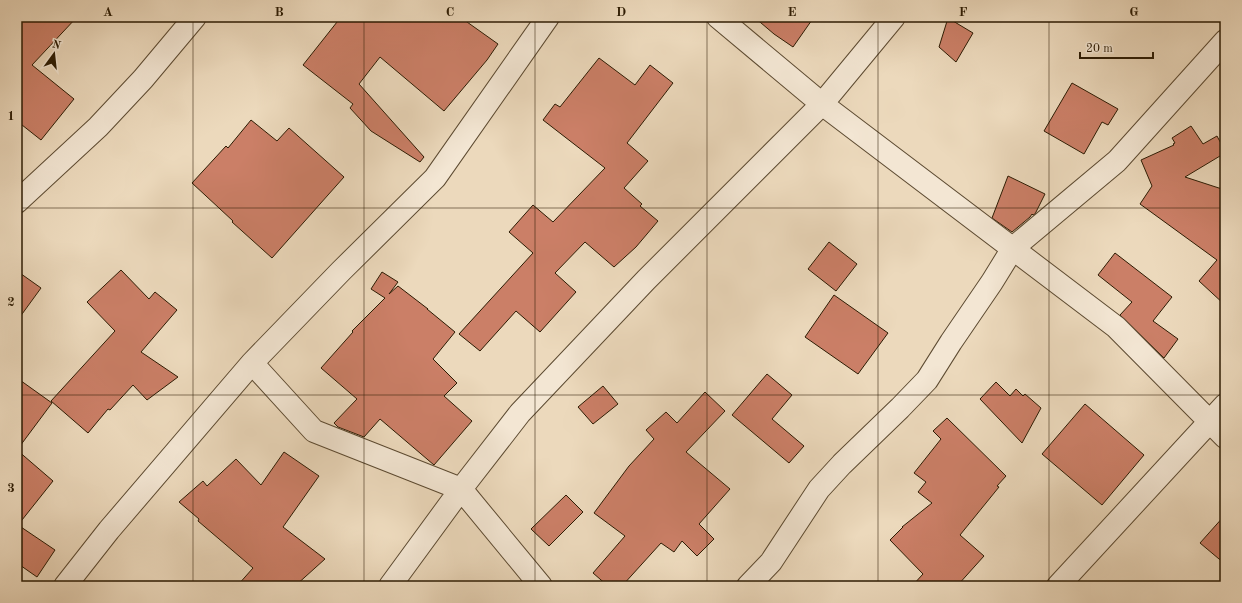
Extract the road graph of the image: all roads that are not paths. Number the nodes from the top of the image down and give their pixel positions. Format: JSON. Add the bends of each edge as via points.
{"nodes":[{"id":1,"x":195,"y":17,"type":"edge"},
{"id":2,"x":548,"y":17,"type":"edge"},
{"id":3,"x":718,"y":17,"type":"edge"},
{"id":4,"x":894,"y":17,"type":"edge"},
{"id":5,"x":1225,"y":41,"type":"edge"},
{"id":6,"x":822,"y":104,"type":"junction"},
{"id":7,"x":17,"y":202,"type":"edge"},
{"id":8,"x":1013,"y":248,"type":"junction"},
{"id":9,"x":252,"y":362,"type":"junction"},
{"id":10,"x":1225,"y":406,"type":"edge"},
{"id":11,"x":1209,"y":421,"type":"junction"},
{"id":12,"x":1225,"y":437,"type":"edge"},
{"id":13,"x":462,"y":489,"type":"junction"},
{"id":14,"x":65,"y":586,"type":"edge"},
{"id":15,"x":390,"y":586,"type":"edge"},
{"id":16,"x":541,"y":586,"type":"edge"},
{"id":17,"x":748,"y":586,"type":"edge"},
{"id":18,"x":1058,"y":586,"type":"edge"}],
"edges":[{"from":1,"to":7,"type":"street","via":[[143,79],[98,127]]},
{"from":2,"to":9,"type":"street","via":[[435,178]]},
{"from":3,"to":6,"type":"street"},
{"from":4,"to":6,"type":"street"},
{"from":5,"to":8,"type":"street","via":[[1117,161]]},
{"from":6,"to":8,"type":"street"},
{"from":6,"to":13,"type":"street","via":[[646,280],[520,412]]},
{"from":8,"to":11,"type":"street","via":[[1116,327]]},
{"from":8,"to":17,"type":"street","via":[[927,380],[819,489],[771,562]]},
{"from":9,"to":13,"type":"street","via":[[314,431]]},
{"from":9,"to":14,"type":"street","via":[[109,530]]},
{"from":10,"to":11,"type":"street"},
{"from":11,"to":12,"type":"street"},
{"from":11,"to":18,"type":"street"},
{"from":13,"to":15,"type":"street"},
{"from":13,"to":16,"type":"street"}]}
